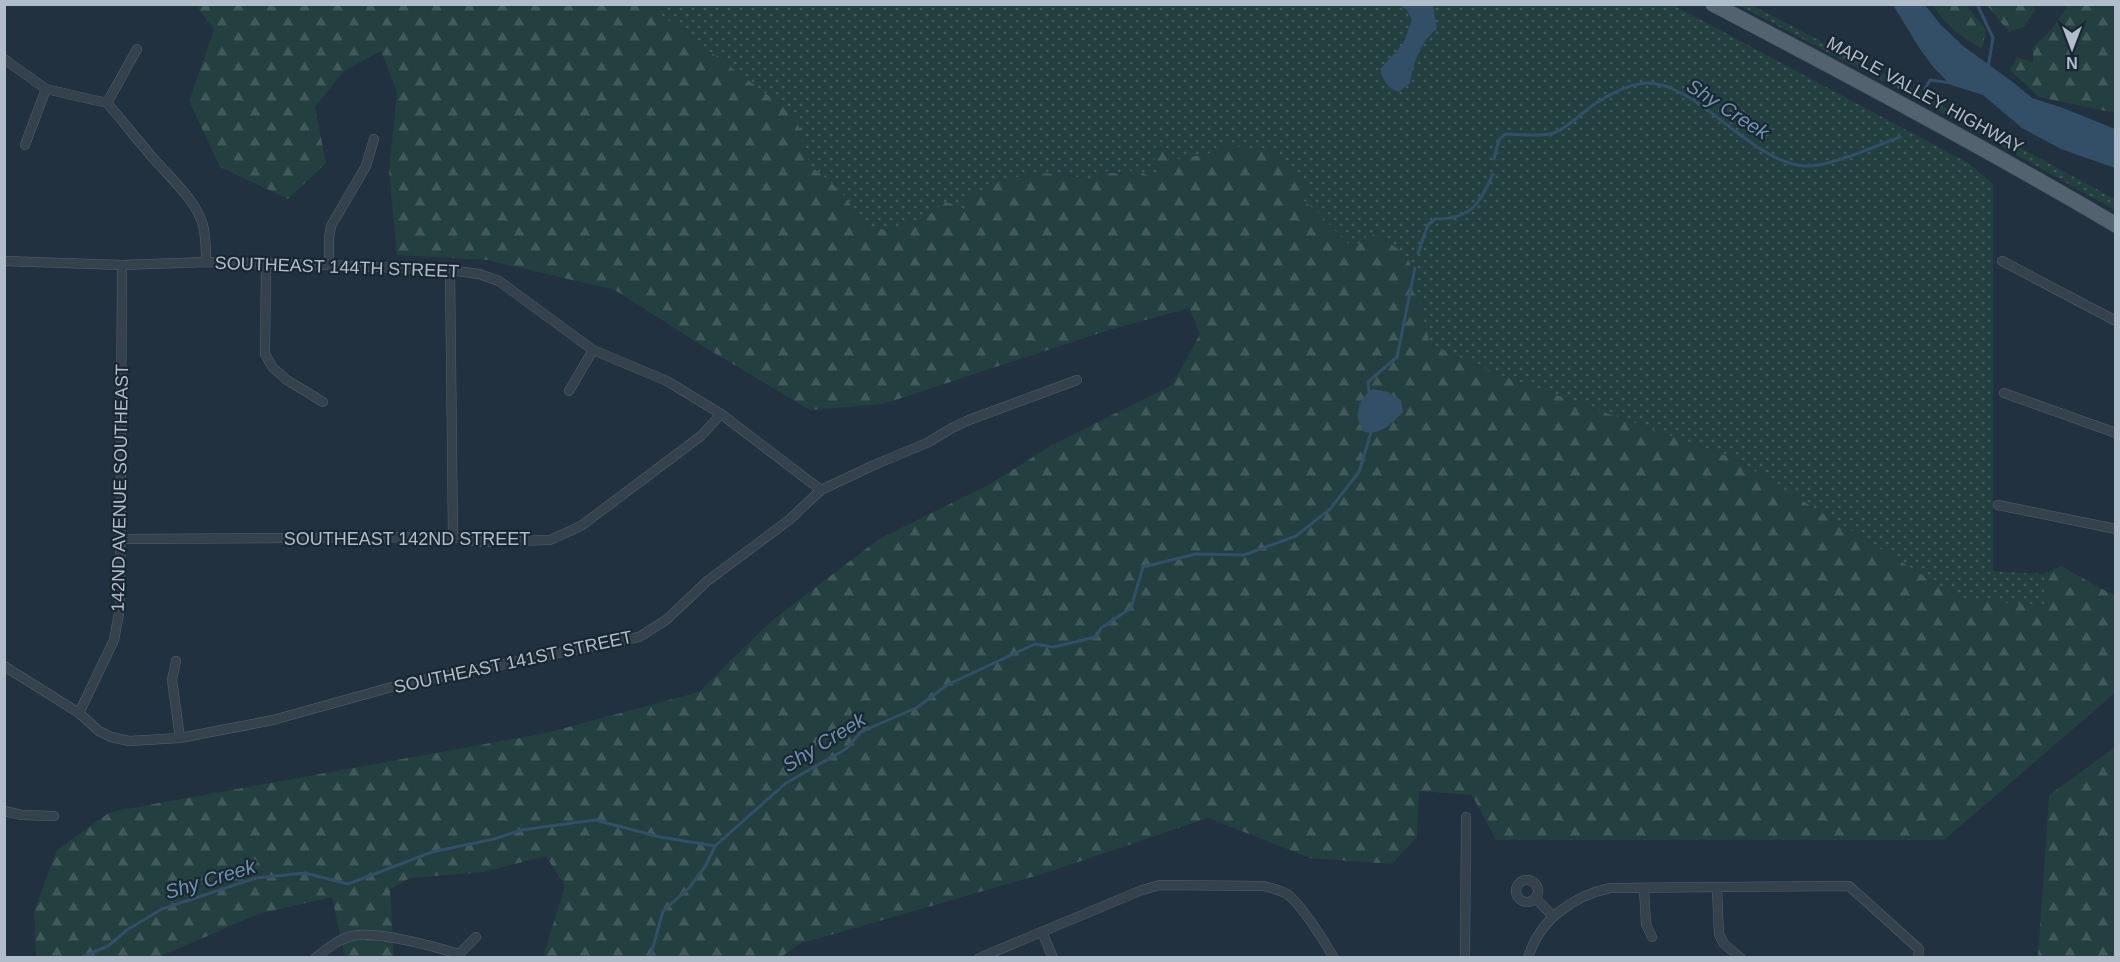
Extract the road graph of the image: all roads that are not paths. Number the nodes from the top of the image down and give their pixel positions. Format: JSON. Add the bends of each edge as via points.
{"nodes":[{"id":1,"x":1713,"y":4,"type":"edge"},
{"id":2,"x":137,"y":49,"type":"dead end"},
{"id":3,"x":4,"y":59,"type":"edge"},
{"id":4,"x":46,"y":89,"type":"junction"},
{"id":5,"x":107,"y":103,"type":"junction"},
{"id":6,"x":374,"y":139,"type":"dead end"},
{"id":7,"x":26,"y":145,"type":"dead end"},
{"id":8,"x":2115,"y":225,"type":"edge"},
{"id":9,"x":4,"y":261,"type":"edge"},
{"id":10,"x":2002,"y":261,"type":"dead end"},
{"id":11,"x":206,"y":262,"type":"junction"},
{"id":12,"x":122,"y":265,"type":"junction"},
{"id":13,"x":266,"y":265,"type":"junction"},
{"id":14,"x":328,"y":265,"type":"junction"},
{"id":15,"x":450,"y":270,"type":"junction"},
{"id":16,"x":2115,"y":321,"type":"edge"},
{"id":17,"x":593,"y":350,"type":"junction"},
{"id":18,"x":1077,"y":380,"type":"dead end"},
{"id":19,"x":569,"y":391,"type":"dead end"},
{"id":20,"x":2004,"y":393,"type":"dead end"},
{"id":21,"x":323,"y":402,"type":"dead end"},
{"id":22,"x":721,"y":414,"type":"junction"},
{"id":23,"x":2115,"y":433,"type":"edge"},
{"id":24,"x":821,"y":490,"type":"junction"},
{"id":25,"x":1998,"y":505,"type":"dead end"},
{"id":26,"x":2115,"y":529,"type":"edge"},
{"id":27,"x":453,"y":537,"type":"junction"},
{"id":28,"x":122,"y":539,"type":"junction"},
{"id":29,"x":176,"y":661,"type":"dead end"},
{"id":30,"x":4,"y":666,"type":"edge"},
{"id":31,"x":80,"y":713,"type":"junction"},
{"id":32,"x":180,"y":738,"type":"junction"},
{"id":33,"x":4,"y":811,"type":"edge"},
{"id":34,"x":54,"y":816,"type":"dead end"},
{"id":35,"x":1466,"y":818,"type":"dead end"},
{"id":36,"x":1644,"y":888,"type":"junction"},
{"id":37,"x":1717,"y":889,"type":"junction"},
{"id":38,"x":1535,"y":898,"type":"dead end"},
{"id":39,"x":1553,"y":916,"type":"junction"},
{"id":40,"x":1042,"y":932,"type":"junction"},
{"id":41,"x":476,"y":937,"type":"dead end"},
{"id":42,"x":1652,"y":937,"type":"dead end"},
{"id":43,"x":459,"y":956,"type":"edge"},
{"id":44,"x":315,"y":957,"type":"edge"},
{"id":45,"x":979,"y":957,"type":"edge"},
{"id":46,"x":1053,"y":957,"type":"edge"},
{"id":47,"x":1334,"y":957,"type":"edge"},
{"id":48,"x":1465,"y":957,"type":"edge"},
{"id":49,"x":1528,"y":957,"type":"edge"},
{"id":50,"x":1741,"y":957,"type":"edge"},
{"id":51,"x":1918,"y":957,"type":"edge"}],
"edges":[{"from":1,"to":8,"type":"main road","name":"MAPLE VALLEY HIGHWAY","via":[[2013,165]]},
{"from":2,"to":5,"type":"street"},
{"from":3,"to":4,"type":"street"},
{"from":4,"to":5,"type":"street"},
{"from":4,"to":7,"type":"street"},
{"from":5,"to":11,"type":"street","via":[[195,208],[206,242]]},
{"from":6,"to":14,"type":"street","via":[[366,166],[332,226]]},
{"from":9,"to":12,"type":"street","name":"SOUTHEAST 144TH STREET"},
{"from":10,"to":16,"type":"street"},
{"from":11,"to":12,"type":"street","name":"SOUTHEAST 144TH STREET"},
{"from":11,"to":13,"type":"street","name":"SOUTHEAST 144TH STREET"},
{"from":12,"to":28,"type":"street","name":"142ND AVENUE SOUTHEAST"},
{"from":13,"to":14,"type":"street","name":"SOUTHEAST 144TH STREET"},
{"from":13,"to":21,"type":"street","via":[[265,354],[287,380]]},
{"from":14,"to":15,"type":"street","name":"SOUTHEAST 144TH STREET"},
{"from":15,"to":17,"type":"street","name":"SOUTHEAST 144TH STREET","via":[[499,281]]},
{"from":15,"to":27,"type":"street"},
{"from":17,"to":19,"type":"street"},
{"from":17,"to":22,"type":"street","name":"SOUTHEAST 144TH STREET","via":[[667,381]]},
{"from":18,"to":24,"type":"street","name":"SOUTHEAST 141ST STREET","via":[[969,420]]},
{"from":20,"to":23,"type":"street"},
{"from":22,"to":24,"type":"street","name":"SOUTHEAST 144TH STREET"},
{"from":22,"to":27,"type":"street","name":"SOUTHEAST 142ND STREET","via":[[701,436],[581,526],[550,540],[482,542]]},
{"from":24,"to":32,"type":"street","name":"SOUTHEAST 141ST STREET","via":[[789,520],[706,582],[666,620],[639,637],[399,684],[273,720]]},
{"from":25,"to":26,"type":"street"},
{"from":27,"to":28,"type":"street","name":"SOUTHEAST 142ND STREET"},
{"from":28,"to":31,"type":"street","name":"142ND AVENUE SOUTHEAST","via":[[120,609],[114,640]]},
{"from":29,"to":32,"type":"street","via":[[172,680]]},
{"from":30,"to":31,"type":"street"},
{"from":31,"to":32,"type":"street","name":"SOUTHEAST 141ST STREET","via":[[111,737],[129,741]]},
{"from":33,"to":34,"type":"street"},
{"from":35,"to":48,"type":"street"},
{"from":36,"to":37,"type":"street"},
{"from":36,"to":39,"type":"street","via":[[1595,891]]},
{"from":36,"to":42,"type":"street","via":[[1646,924]]},
{"from":37,"to":50,"type":"street","via":[[1719,934],[1724,944]]},
{"from":37,"to":51,"type":"street","via":[[1849,886],[1919,949]]},
{"from":38,"to":39,"type":"street"},
{"from":39,"to":49,"type":"street"},
{"from":40,"to":45,"type":"street"},
{"from":40,"to":46,"type":"street"},
{"from":40,"to":47,"type":"street","via":[[1160,885],[1264,886],[1290,896]]},
{"from":41,"to":43,"type":"street"},
{"from":43,"to":44,"type":"street","via":[[394,938],[359,934],[337,942]]}]}
